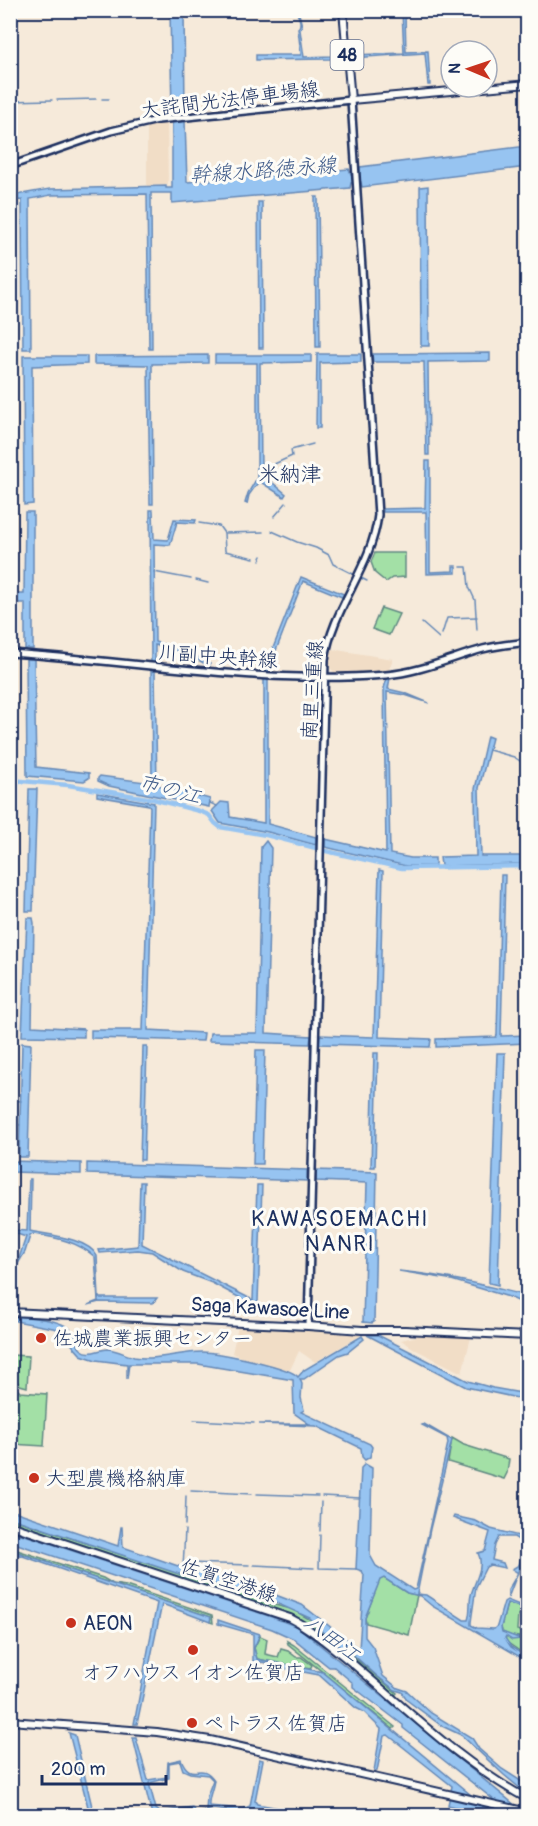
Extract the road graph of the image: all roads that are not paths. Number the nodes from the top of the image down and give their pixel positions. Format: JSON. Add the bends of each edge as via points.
{"nodes":[{"id":1,"x":343,"y":10,"type":"edge"},
{"id":2,"x":528,"y":84,"type":"edge"},
{"id":3,"x":351,"y":100,"type":"junction"},
{"id":4,"x":10,"y":166,"type":"edge"},
{"id":5,"x":528,"y":642,"type":"edge"},
{"id":6,"x":10,"y":652,"type":"edge"},
{"id":7,"x":325,"y":677,"type":"junction"},
{"id":8,"x":10,"y":1312,"type":"edge"},
{"id":9,"x":308,"y":1326,"type":"junction"},
{"id":10,"x":528,"y":1336,"type":"edge"},
{"id":11,"x":10,"y":1525,"type":"edge"},
{"id":12,"x":10,"y":1721,"type":"edge"},
{"id":13,"x":528,"y":1798,"type":"edge"},
{"id":14,"x":528,"y":1812,"type":"edge"}],
"edges":[{"from":1,"to":3,"type":"main road","number":"48"},
{"from":2,"to":3,"type":"main road","number":"48"},
{"from":3,"to":4,"type":"street","name":"大詫間光法停車場線","via":[[183,116],[111,131]]},
{"from":3,"to":7,"type":"street","name":"南里三重線","via":[[378,515],[365,562],[328,641]]},
{"from":5,"to":7,"type":"street","name":"川副中央幹線","via":[[485,649],[388,675]]},
{"from":6,"to":7,"type":"street","name":"川副中央幹線","via":[[211,672]]},
{"from":7,"to":9,"type":"street","name":"南里三重線"},
{"from":8,"to":9,"type":"main road","name":"Saga Kawasoe Line"},
{"from":9,"to":10,"type":"main road","name":"Saga Kawasoe Line"},
{"from":11,"to":13,"type":"main road","name":"佐賀空港線","via":[[290,1618],[322,1639],[471,1763]]},
{"from":12,"to":14,"type":"main road","via":[[188,1737]]}]}
